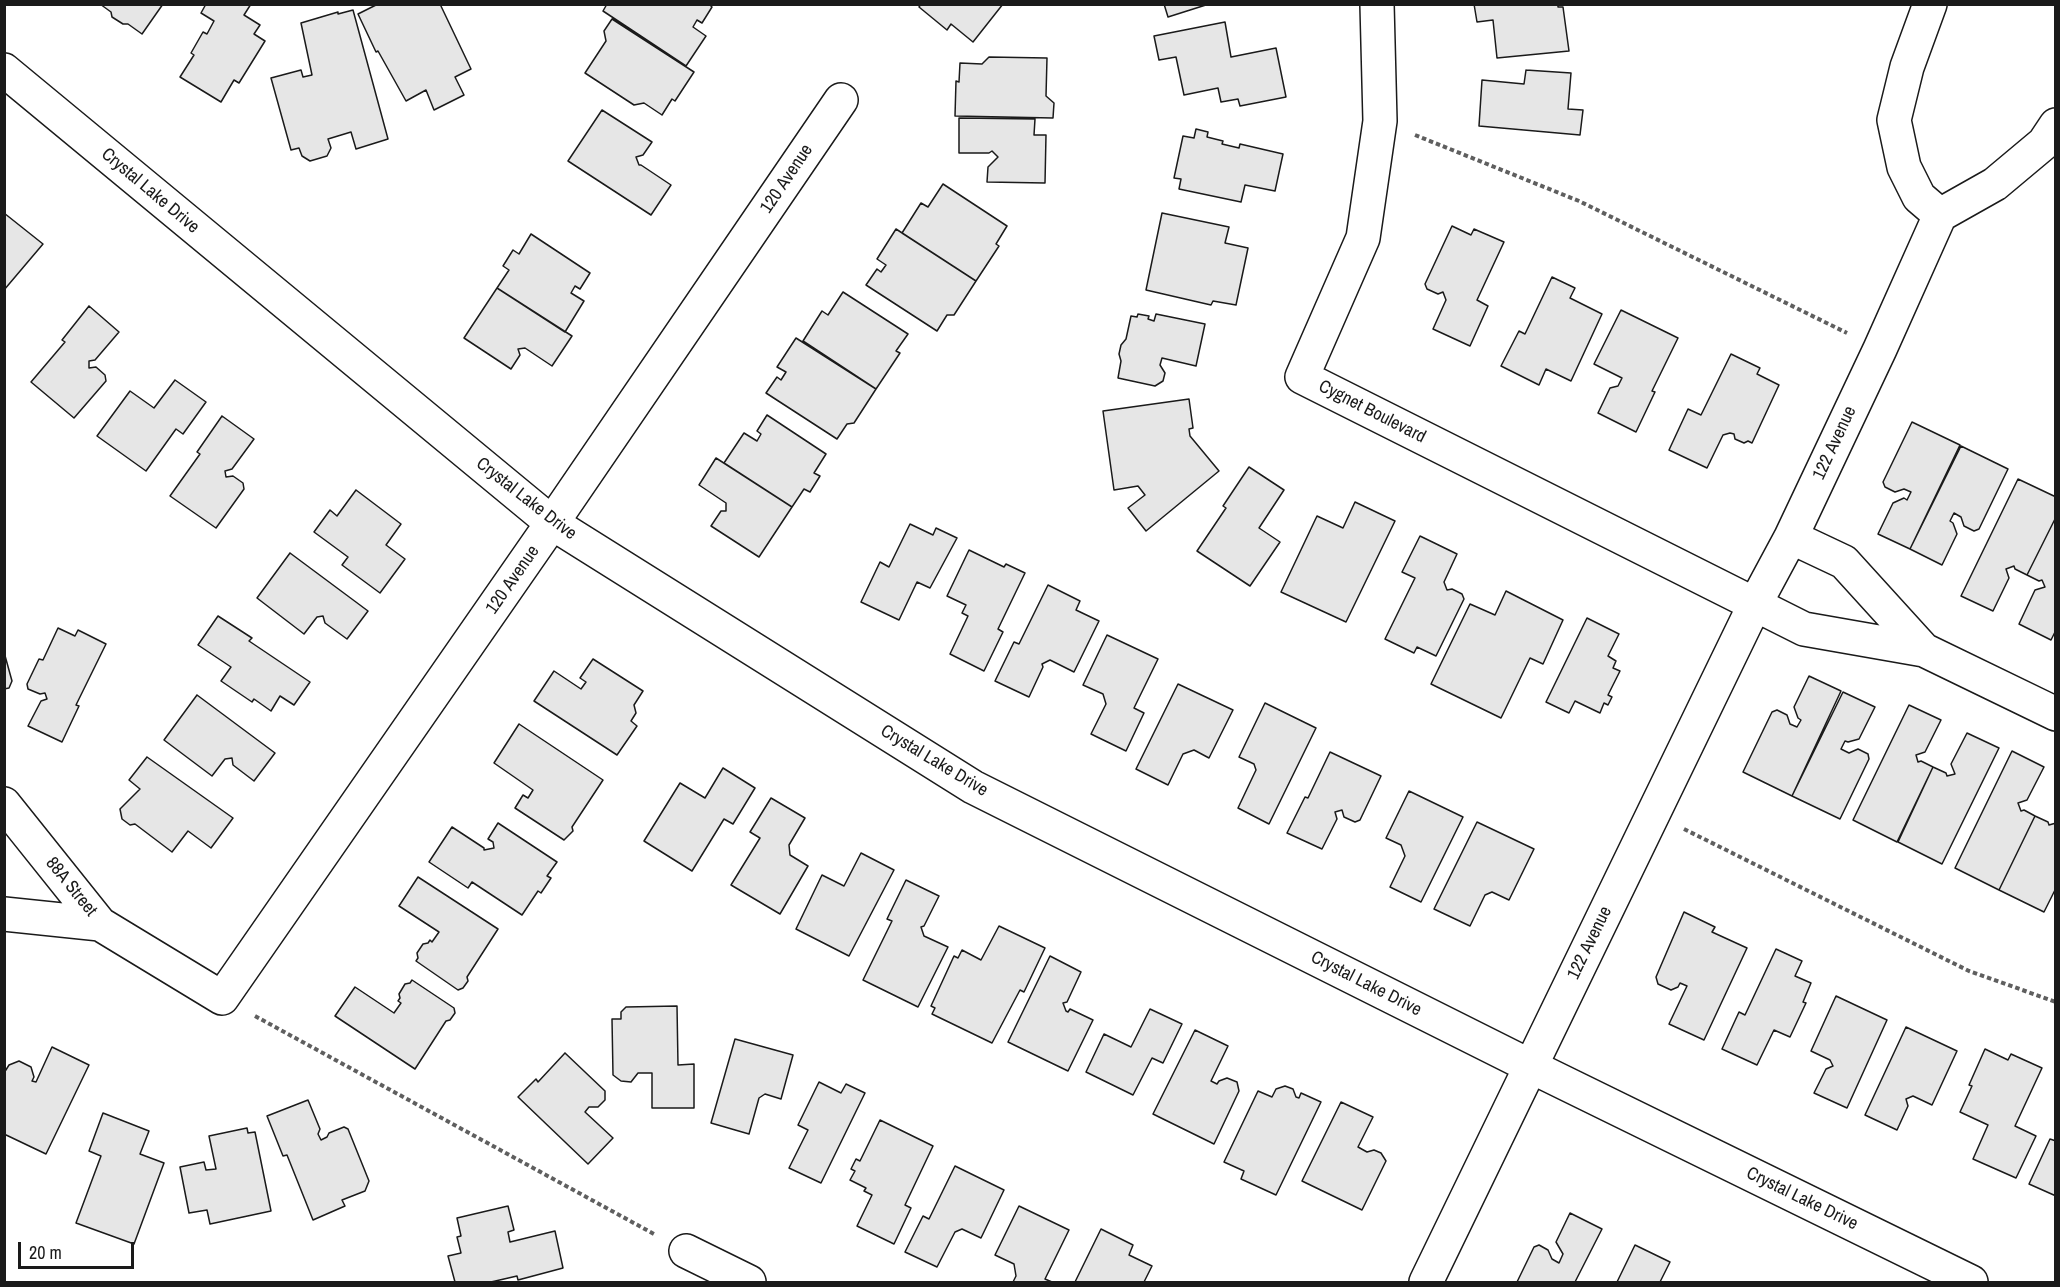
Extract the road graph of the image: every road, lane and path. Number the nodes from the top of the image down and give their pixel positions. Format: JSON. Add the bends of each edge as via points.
{"nodes":[{"id":1,"x":1377,"y":4,"type":"edge"},
{"id":2,"x":1930,"y":4,"type":"edge"},
{"id":3,"x":4,"y":70,"type":"edge"},
{"id":4,"x":841,"y":100,"type":"dead end"},
{"id":5,"x":1380,"y":121,"type":"junction"},
{"id":6,"x":2055,"y":125,"type":"edge"},
{"id":7,"x":1940,"y":215,"type":"junction"},
{"id":8,"x":1880,"y":349,"type":"junction"},
{"id":9,"x":552,"y":523,"type":"junction"},
{"id":10,"x":1791,"y":537,"type":"junction"},
{"id":11,"x":1755,"y":604,"type":"junction"},
{"id":12,"x":1924,"y":650,"type":"junction"},
{"id":13,"x":2055,"y":714,"type":"edge"},
{"id":14,"x":4,"y":804,"type":"edge"},
{"id":15,"x":1653,"y":813,"type":"junction"},
{"id":16,"x":4,"y":914,"type":"edge"},
{"id":17,"x":100,"y":924,"type":"junction"},
{"id":18,"x":222,"y":998,"type":"junction"},
{"id":19,"x":2055,"y":1002,"type":"edge"},
{"id":20,"x":1530,"y":1066,"type":"junction"},
{"id":21,"x":686,"y":1251,"type":"joint"},
{"id":22,"x":749,"y":1282,"type":"edge"},
{"id":23,"x":1426,"y":1282,"type":"edge"},
{"id":24,"x":1971,"y":1282,"type":"edge"}],
"edges":[{"from":1,"to":5,"type":"street","name":"Cygnet Boulevard"},
{"from":2,"to":7,"type":"street","via":[[1907,67],[1894,120],[1904,167],[1919,197]]},
{"from":3,"to":9,"type":"street","name":"Crystal Lake Drive"},
{"from":4,"to":9,"type":"street","name":"120 Avenue"},
{"from":5,"to":8,"type":"path","via":[[1579,201]]},
{"from":5,"to":11,"type":"street","name":"Cygnet Boulevard","via":[[1363,238],[1302,377]]},
{"from":6,"to":7,"type":"street","via":[[2044,143],[1995,184]]},
{"from":7,"to":8,"type":"street","name":"122 Avenue"},
{"from":8,"to":10,"type":"street","name":"122 Avenue"},
{"from":9,"to":18,"type":"street","name":"120 Avenue"},
{"from":9,"to":20,"type":"street","name":"Crystal Lake Drive","via":[[973,787]]},
{"from":10,"to":11,"type":"street","name":"122 Avenue"},
{"from":10,"to":12,"type":"street","via":[[1844,562]]},
{"from":11,"to":12,"type":"street","via":[[1804,629]]},
{"from":11,"to":15,"type":"street","name":"122 Avenue"},
{"from":12,"to":13,"type":"street"},
{"from":14,"to":17,"type":"street","name":"88A Street"},
{"from":15,"to":19,"type":"path","via":[[1969,971]]},
{"from":15,"to":20,"type":"street","name":"122 Avenue"},
{"from":16,"to":17,"type":"street","name":"88A Street"},
{"from":17,"to":18,"type":"street"},
{"from":18,"to":21,"type":"path"},
{"from":20,"to":23,"type":"street","name":"122 Avenue"},
{"from":20,"to":24,"type":"street","name":"Crystal Lake Drive"},
{"from":21,"to":22,"type":"street"}]}
